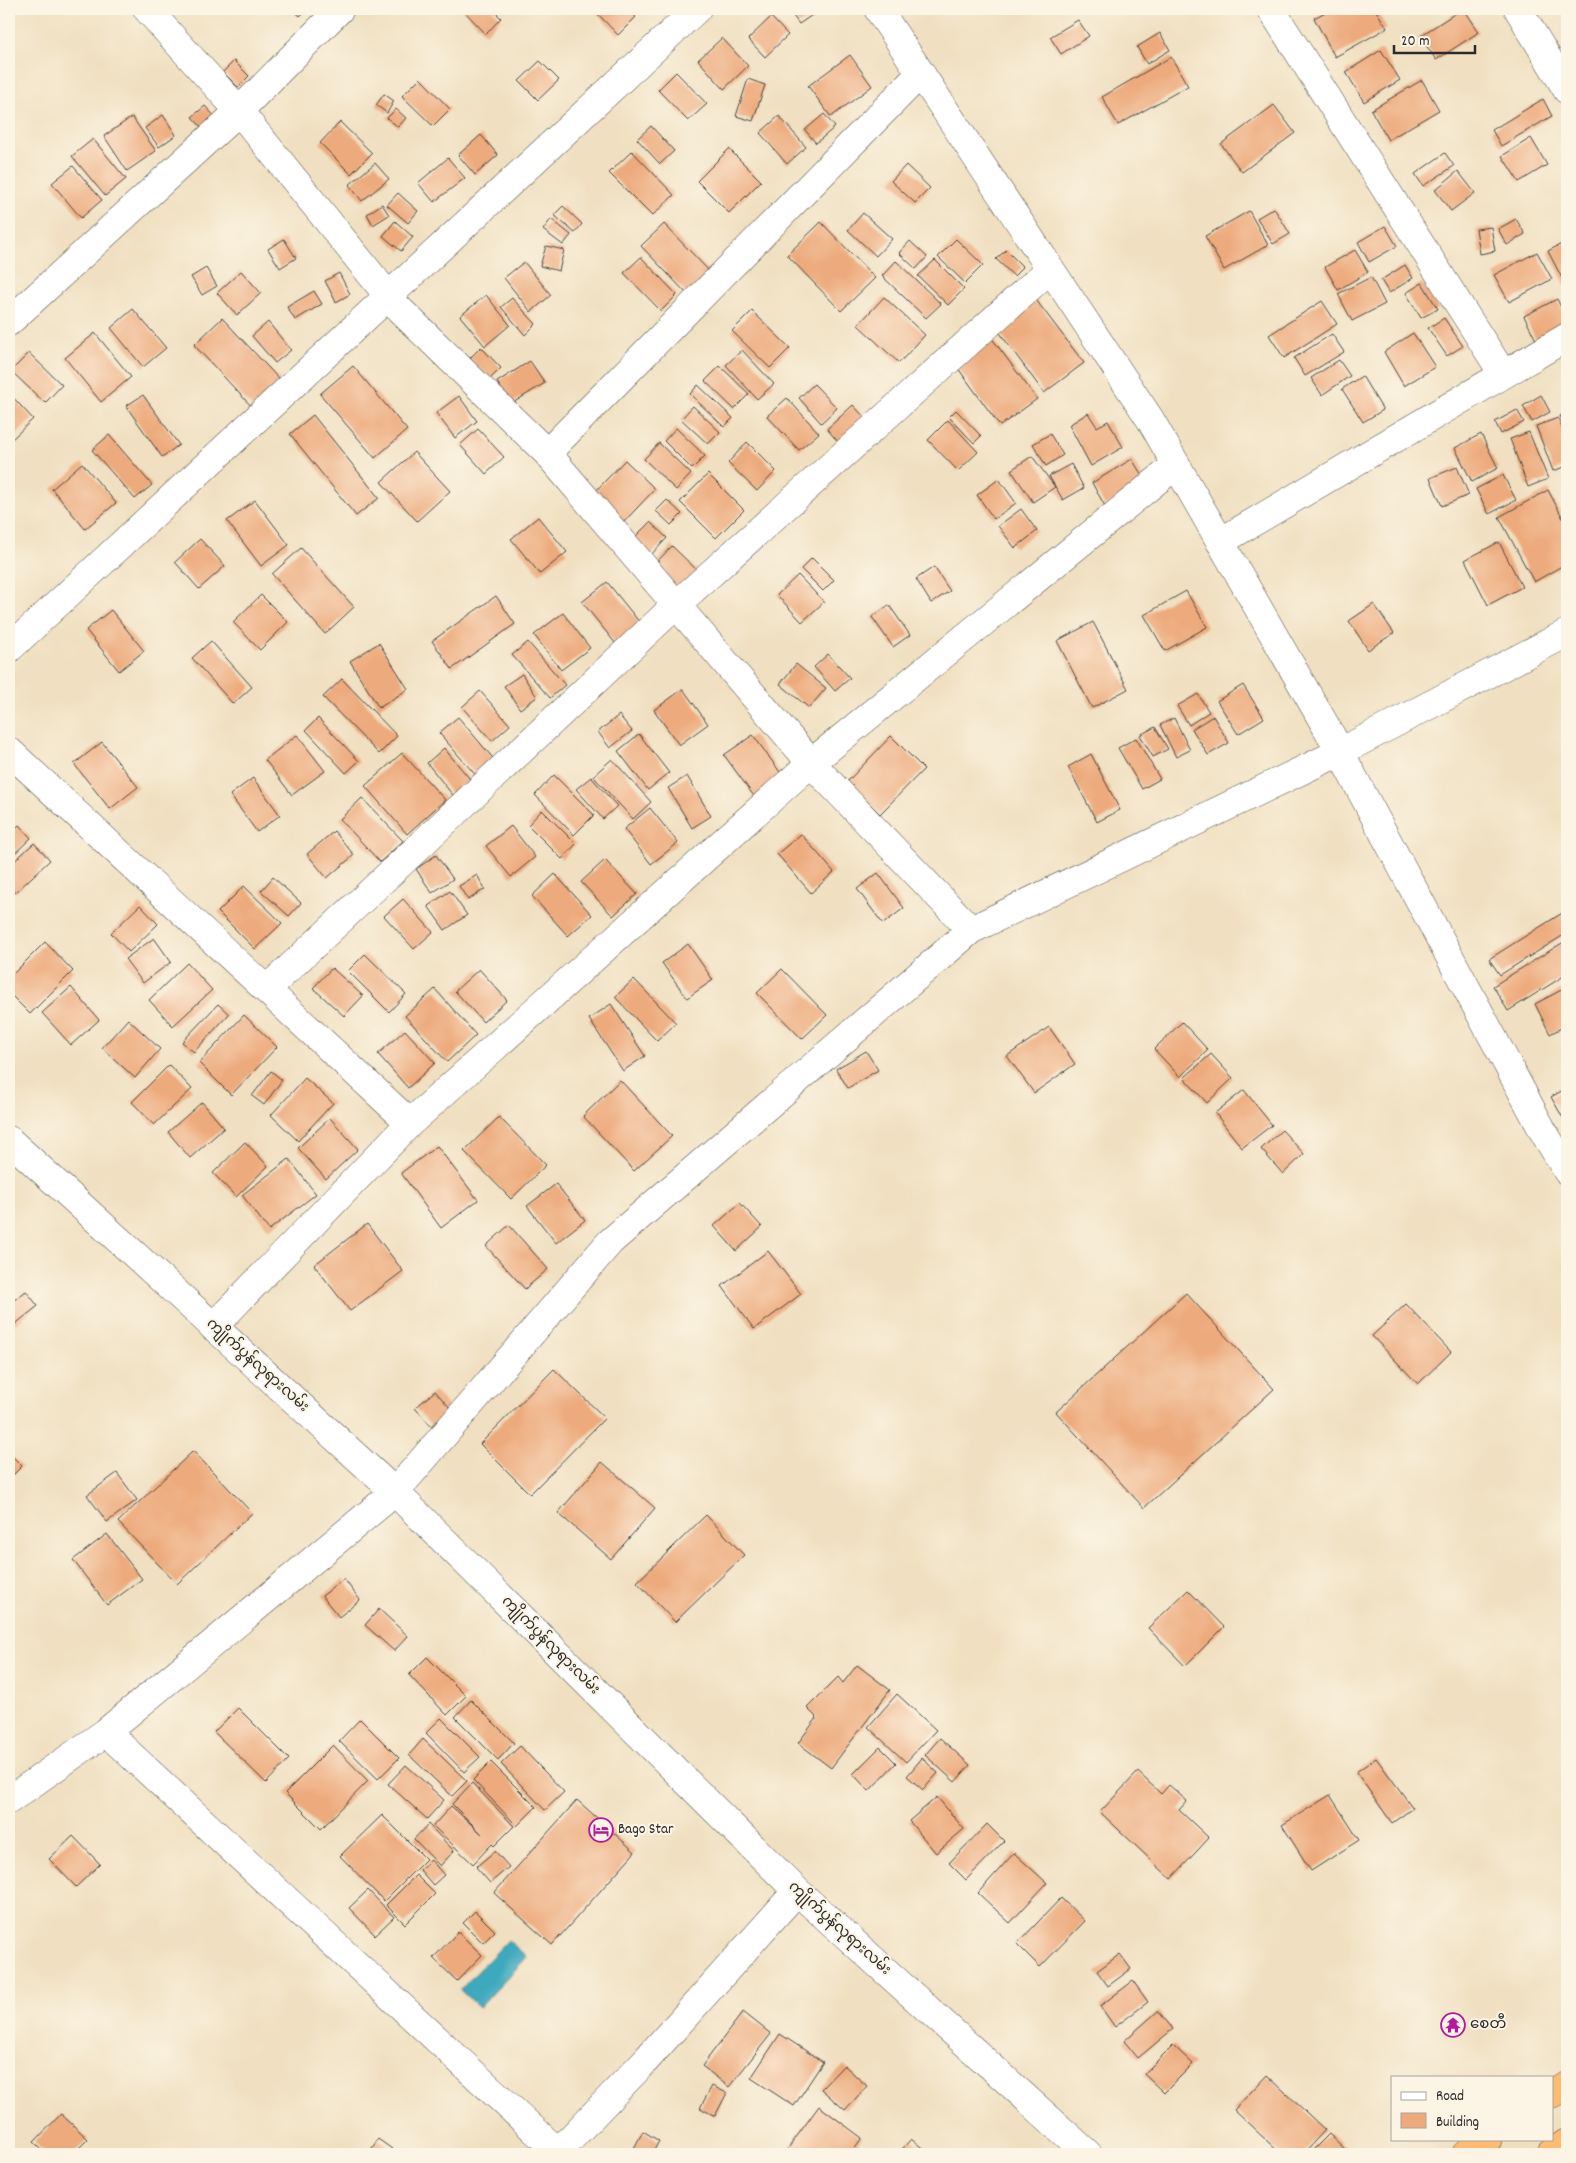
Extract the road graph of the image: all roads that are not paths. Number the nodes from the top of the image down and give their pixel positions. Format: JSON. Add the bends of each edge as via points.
{"nodes":[{"id":1,"x":147,"y":9,"type":"edge"},
{"id":2,"x":340,"y":9,"type":"edge"},
{"id":3,"x":697,"y":9,"type":"edge"},
{"id":4,"x":878,"y":9,"type":"edge"},
{"id":5,"x":1271,"y":9,"type":"edge"},
{"id":6,"x":1518,"y":9,"type":"edge"},
{"id":7,"x":920,"y":73,"type":"junction"},
{"id":8,"x":1567,"y":90,"type":"edge"},
{"id":9,"x":239,"y":111,"type":"junction"},
{"id":10,"x":1050,"y":269,"type":"junction"},
{"id":11,"x":388,"y":296,"type":"junction"},
{"id":12,"x":9,"y":322,"type":"edge"},
{"id":13,"x":1567,"y":337,"type":"edge"},
{"id":14,"x":1503,"y":374,"type":"junction"},
{"id":15,"x":546,"y":452,"type":"junction"},
{"id":16,"x":1176,"y":465,"type":"junction"},
{"id":17,"x":1220,"y":542,"type":"junction"},
{"id":18,"x":676,"y":605,"type":"junction"},
{"id":19,"x":1567,"y":633,"type":"edge"},
{"id":20,"x":9,"y":649,"type":"edge"},
{"id":21,"x":9,"y":751,"type":"edge"},
{"id":22,"x":1340,"y":752,"type":"junction"},
{"id":23,"x":811,"y":763,"type":"junction"},
{"id":24,"x":971,"y":930,"type":"junction"},
{"id":25,"x":267,"y":989,"type":"junction"},
{"id":26,"x":410,"y":1123,"type":"junction"},
{"id":27,"x":9,"y":1140,"type":"edge"},
{"id":28,"x":1567,"y":1171,"type":"edge"},
{"id":29,"x":213,"y":1327,"type":"junction"},
{"id":30,"x":395,"y":1492,"type":"junction"},
{"id":31,"x":106,"y":1732,"type":"junction"},
{"id":32,"x":9,"y":1800,"type":"edge"},
{"id":33,"x":797,"y":1891,"type":"junction"},
{"id":34,"x":1567,"y":2084,"type":"edge"},
{"id":35,"x":1554,"y":2093,"type":"edge"},
{"id":36,"x":1487,"y":2140,"type":"edge"},
{"id":37,"x":1567,"y":2143,"type":"edge"},
{"id":38,"x":557,"y":2153,"type":"edge"},
{"id":39,"x":1088,"y":2154,"type":"edge"},
{"id":40,"x":1467,"y":2154,"type":"edge"},
{"id":41,"x":1552,"y":2154,"type":"edge"}],
"edges":[{"from":1,"to":9,"type":"street"},
{"from":2,"to":9,"type":"street"},
{"from":3,"to":11,"type":"street"},
{"from":4,"to":7,"type":"street"},
{"from":5,"to":14,"type":"street"},
{"from":6,"to":8,"type":"street"},
{"from":7,"to":10,"type":"street"},
{"from":7,"to":15,"type":"street"},
{"from":9,"to":11,"type":"street"},
{"from":9,"to":12,"type":"street"},
{"from":10,"to":16,"type":"street","via":[[1150,419]]},
{"from":10,"to":18,"type":"street"},
{"from":11,"to":15,"type":"street"},
{"from":11,"to":20,"type":"street"},
{"from":13,"to":14,"type":"street"},
{"from":14,"to":17,"type":"street"},
{"from":15,"to":18,"type":"street"},
{"from":16,"to":17,"type":"street"},
{"from":16,"to":23,"type":"street"},
{"from":17,"to":22,"type":"street"},
{"from":18,"to":23,"type":"street"},
{"from":18,"to":25,"type":"street"},
{"from":19,"to":22,"type":"street"},
{"from":21,"to":25,"type":"street"},
{"from":22,"to":24,"type":"street"},
{"from":22,"to":28,"type":"street"},
{"from":23,"to":24,"type":"street"},
{"from":23,"to":26,"type":"street"},
{"from":24,"to":30,"type":"street","via":[[610,1242]]},
{"from":25,"to":26,"type":"street"},
{"from":26,"to":29,"type":"street"},
{"from":27,"to":29,"type":"street","name":"ကျိုက်ပွန်လုရားလမ်း"},
{"from":29,"to":30,"type":"street","name":"ကျိုက်ပွန်လုရားလမ်း"},
{"from":30,"to":31,"type":"street"},
{"from":30,"to":33,"type":"street","name":"ကျိုက်ပွန်လုရားလမ်း"},
{"from":31,"to":32,"type":"street"},
{"from":31,"to":38,"type":"street"},
{"from":33,"to":38,"type":"street","via":[[645,2061]]},
{"from":33,"to":39,"type":"street","name":"ကျိုက်ပွန်လုရားလမ်း"},
{"from":34,"to":35,"type":"highway"},
{"from":36,"to":40,"type":"highway"},
{"from":37,"to":41,"type":"highway"}]}
